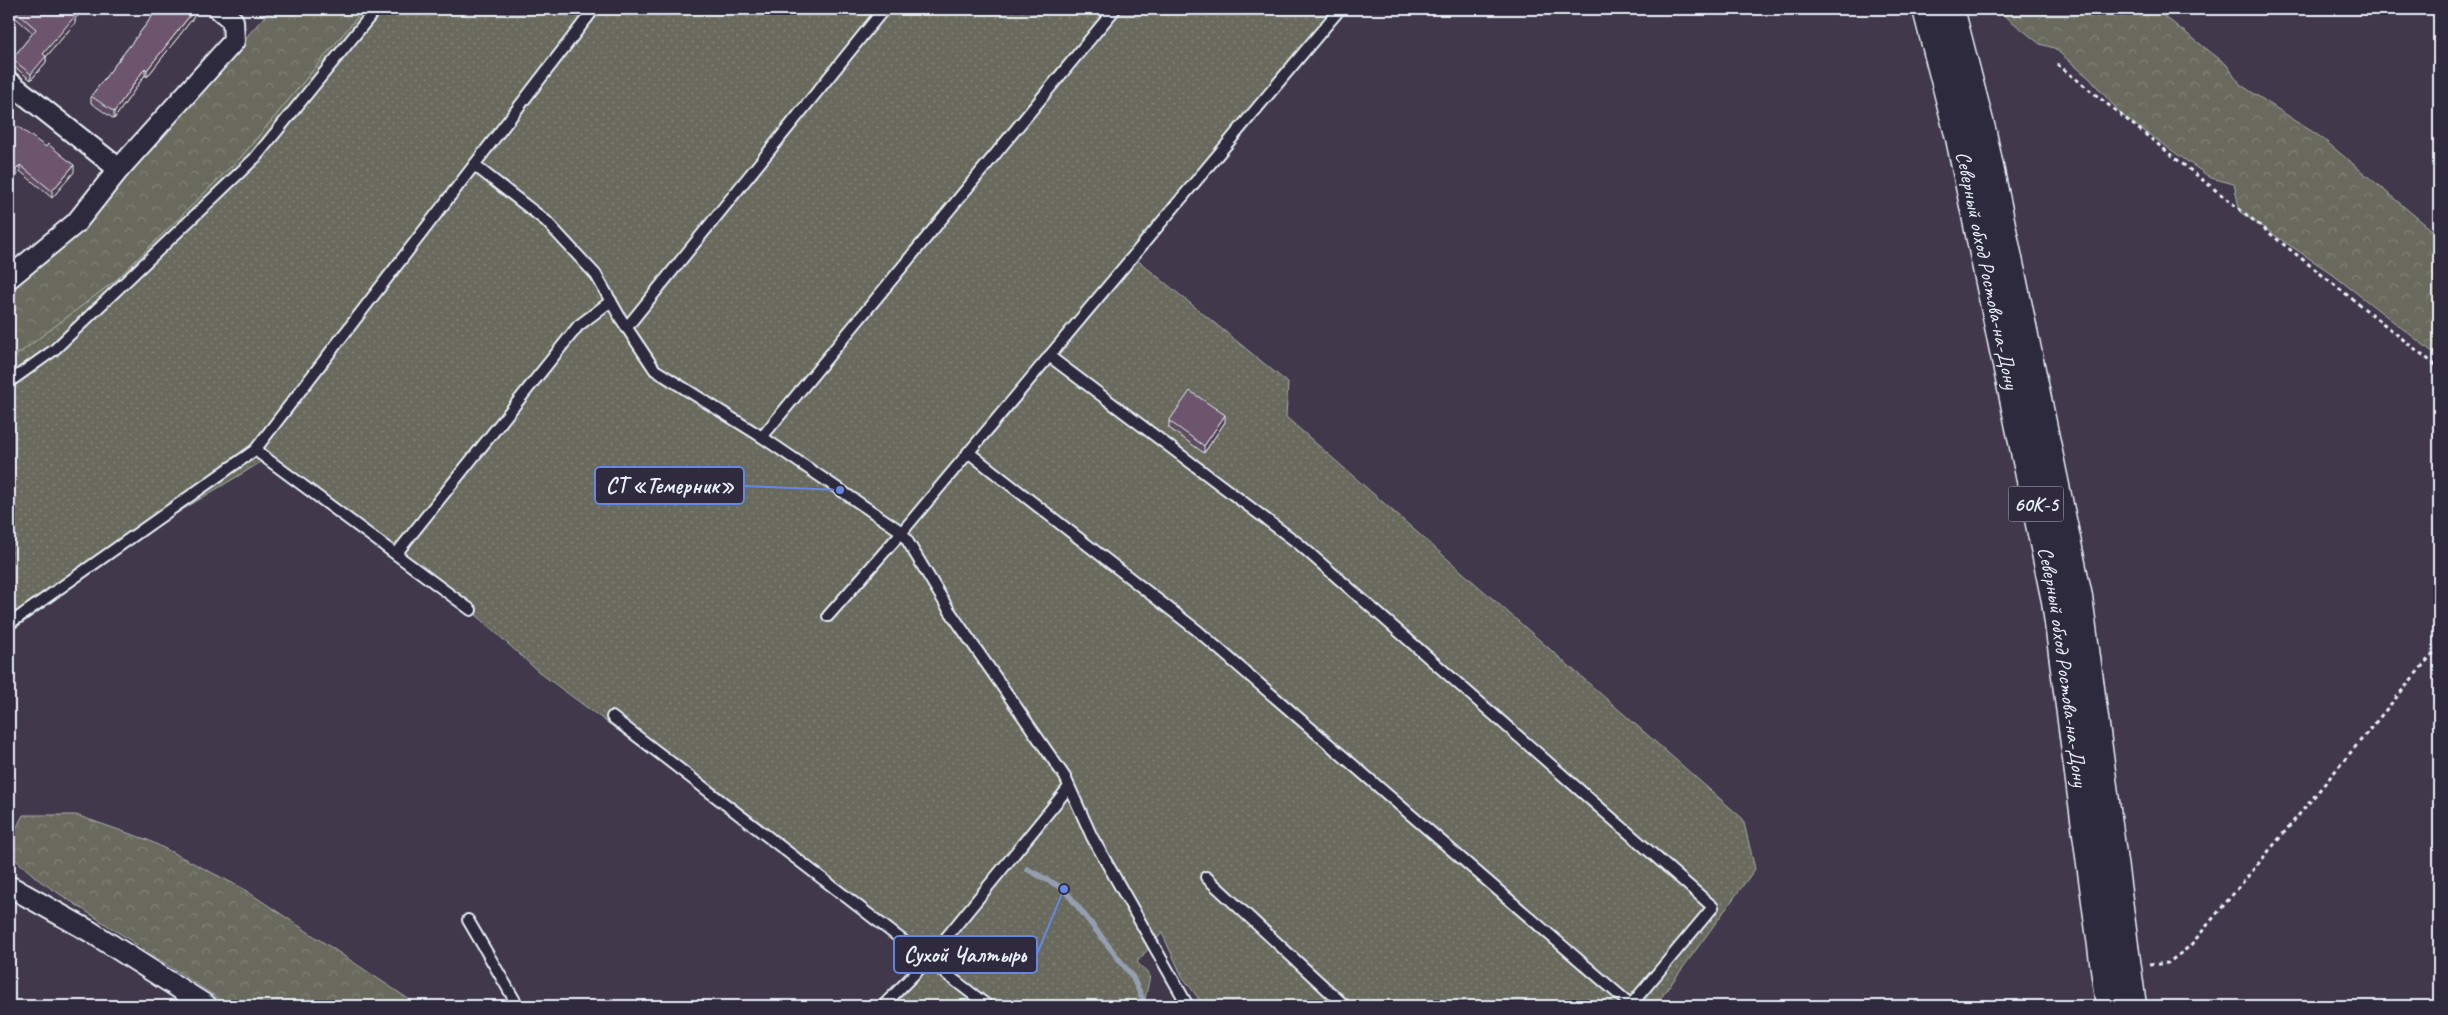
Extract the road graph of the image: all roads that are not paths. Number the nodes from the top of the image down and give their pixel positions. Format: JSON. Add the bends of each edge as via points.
{"nodes":[{"id":1,"x":219,"y":9,"type":"edge"},
{"id":2,"x":376,"y":9,"type":"edge"},
{"id":3,"x":594,"y":9,"type":"edge"},
{"id":4,"x":884,"y":9,"type":"edge"},
{"id":5,"x":1115,"y":9,"type":"edge"},
{"id":6,"x":1340,"y":9,"type":"edge"},
{"id":7,"x":1927,"y":9,"type":"edge"},
{"id":8,"x":1950,"y":9,"type":"edge"},
{"id":9,"x":9,"y":82,"type":"edge"},
{"id":10,"x":474,"y":165,"type":"junction"},
{"id":11,"x":119,"y":169,"type":"junction"},
{"id":12,"x":9,"y":278,"type":"edge"},
{"id":13,"x":611,"y":301,"type":"junction"},
{"id":14,"x":627,"y":328,"type":"junction"},
{"id":15,"x":1049,"y":356,"type":"junction"},
{"id":16,"x":9,"y":382,"type":"edge"},
{"id":17,"x":762,"y":438,"type":"junction"},
{"id":18,"x":255,"y":450,"type":"junction"},
{"id":19,"x":968,"y":452,"type":"junction"},
{"id":20,"x":902,"y":532,"type":"junction"},
{"id":21,"x":396,"y":554,"type":"junction"},
{"id":22,"x":471,"y":610,"type":"dead end"},
{"id":23,"x":828,"y":616,"type":"dead end"},
{"id":24,"x":9,"y":624,"type":"edge"},
{"id":25,"x":612,"y":717,"type":"dead end"},
{"id":26,"x":1069,"y":787,"type":"junction"},
{"id":27,"x":1206,"y":877,"type":"dead end"},
{"id":28,"x":9,"y":886,"type":"edge"},
{"id":29,"x":468,"y":920,"type":"dead end"},
{"id":30,"x":928,"y":960,"type":"junction"},
{"id":31,"x":207,"y":1006,"type":"edge"},
{"id":32,"x":518,"y":1006,"type":"edge"},
{"id":33,"x":883,"y":1006,"type":"edge"},
{"id":34,"x":988,"y":1006,"type":"edge"},
{"id":35,"x":1188,"y":1006,"type":"edge"},
{"id":36,"x":1345,"y":1006,"type":"edge"},
{"id":37,"x":1631,"y":1006,"type":"edge"},
{"id":38,"x":2110,"y":1006,"type":"edge"},
{"id":39,"x":2132,"y":1006,"type":"edge"}],
"edges":[{"from":1,"to":11,"type":"street","via":[[233,21],[234,41]]},
{"from":2,"to":16,"type":"lane","via":[[255,158],[54,350]]},
{"from":3,"to":10,"type":"lane"},
{"from":4,"to":14,"type":"lane"},
{"from":5,"to":17,"type":"lane"},
{"from":6,"to":15,"type":"lane"},
{"from":7,"to":38,"type":"highway","name":"Северный обход Ростова-на-Дону","number":"60К-5","via":[[1960,138],[2056,601]]},
{"from":8,"to":39,"type":"highway","name":"Северный обход Ростова-на-Дону","number":"60К-5","via":[[1982,133],[2078,597]]},
{"from":9,"to":11,"type":"street"},
{"from":10,"to":13,"type":"lane","via":[[546,221],[596,275]]},
{"from":10,"to":18,"type":"lane"},
{"from":11,"to":12,"type":"street","via":[[76,223]]},
{"from":13,"to":14,"type":"lane"},
{"from":13,"to":21,"type":"lane","via":[[578,326]]},
{"from":14,"to":17,"type":"lane","via":[[655,370]]},
{"from":15,"to":19,"type":"lane"},
{"from":15,"to":37,"type":"lane","via":[[1299,544],[1714,907]]},
{"from":17,"to":20,"type":"lane"},
{"from":18,"to":21,"type":"lane"},
{"from":18,"to":24,"type":"lane"},
{"from":19,"to":20,"type":"lane"},
{"from":19,"to":37,"type":"lane","via":[[1198,631]]},
{"from":20,"to":23,"type":"lane"},
{"from":20,"to":26,"type":"lane","via":[[949,610]]},
{"from":21,"to":22,"type":"lane"},
{"from":25,"to":30,"type":"lane"},
{"from":26,"to":30,"type":"lane"},
{"from":26,"to":35,"type":"lane","via":[[1092,837]]},
{"from":27,"to":36,"type":"lane"},
{"from":28,"to":31,"type":"street","via":[[91,932]]},
{"from":29,"to":32,"type":"lane"},
{"from":30,"to":33,"type":"lane"},
{"from":30,"to":34,"type":"lane"}]}
